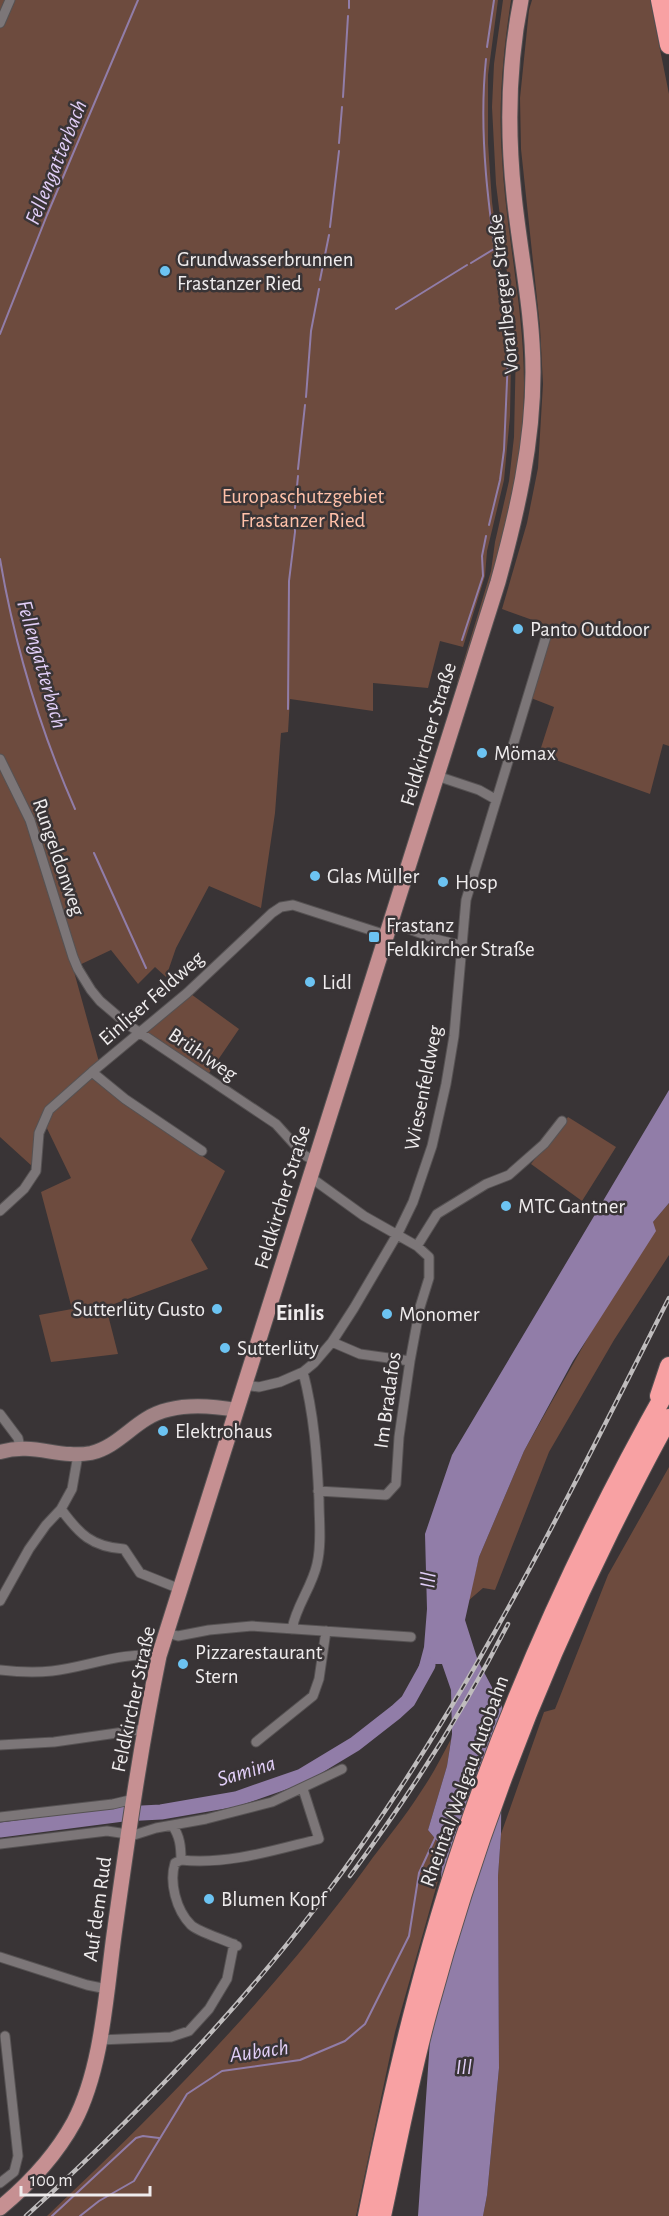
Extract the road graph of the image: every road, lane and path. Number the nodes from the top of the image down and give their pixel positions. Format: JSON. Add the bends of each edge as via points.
{"nodes":[{"id":1,"x":10,"y":0,"type":"edge"},
{"id":2,"x":520,"y":0,"type":"edge"},
{"id":3,"x":660,"y":0,"type":"edge"},
{"id":4,"x":0,"y":23,"type":"edge"},
{"id":5,"x":669,"y":45,"type":"edge"},
{"id":6,"x":498,"y":582,"type":"joint"},
{"id":7,"x":548,"y":630,"type":"dead end"},
{"id":8,"x":0,"y":759,"type":"edge"},
{"id":9,"x":437,"y":776,"type":"junction"},
{"id":10,"x":495,"y":799,"type":"junction"},
{"id":11,"x":388,"y":929,"type":"junction"},
{"id":12,"x":460,"y":945,"type":"junction"},
{"id":13,"x":78,"y":969,"type":"joint"},
{"id":14,"x":140,"y":1034,"type":"junction"},
{"id":15,"x":92,"y":1072,"type":"junction"},
{"id":16,"x":562,"y":1121,"type":"dead end"},
{"id":17,"x":202,"y":1151,"type":"dead end"},
{"id":18,"x":315,"y":1161,"type":"junction"},
{"id":19,"x":310,"y":1177,"type":"junction"},
{"id":20,"x":2,"y":1207,"type":"edge"},
{"id":21,"x":398,"y":1233,"type":"junction"},
{"id":22,"x":417,"y":1246,"type":"junction"},
{"id":23,"x":332,"y":1341,"type":"junction"},
{"id":24,"x":410,"y":1361,"type":"junction"},
{"id":25,"x":669,"y":1366,"type":"edge"},
{"id":26,"x":303,"y":1372,"type":"junction"},
{"id":27,"x":244,"y":1385,"type":"junction"},
{"id":28,"x":669,"y":1386,"type":"edge"},
{"id":29,"x":236,"y":1410,"type":"junction"},
{"id":30,"x":0,"y":1414,"type":"edge"},
{"id":31,"x":669,"y":1418,"type":"edge"},
{"id":32,"x":650,"y":1419,"type":"junction"},
{"id":33,"x":20,"y":1447,"type":"junction"},
{"id":34,"x":0,"y":1452,"type":"edge"},
{"id":35,"x":78,"y":1455,"type":"junction"},
{"id":36,"x":318,"y":1491,"type":"junction"},
{"id":37,"x":61,"y":1509,"type":"junction"},
{"id":38,"x":180,"y":1589,"type":"junction"},
{"id":39,"x":0,"y":1601,"type":"edge"},
{"id":40,"x":292,"y":1629,"type":"junction"},
{"id":41,"x":326,"y":1631,"type":"junction"},
{"id":42,"x":167,"y":1634,"type":"junction"},
{"id":43,"x":411,"y":1637,"type":"dead end"},
{"id":44,"x":159,"y":1656,"type":"junction"},
{"id":45,"x":0,"y":1670,"type":"edge"},
{"id":46,"x":145,"y":1731,"type":"junction"},
{"id":47,"x":256,"y":1742,"type":"dead end"},
{"id":48,"x":0,"y":1745,"type":"edge"},
{"id":49,"x":342,"y":1769,"type":"dead end"},
{"id":50,"x":303,"y":1789,"type":"junction"},
{"id":51,"x":133,"y":1801,"type":"junction"},
{"id":52,"x":0,"y":1817,"type":"edge"},
{"id":53,"x":172,"y":1825,"type":"junction"},
{"id":54,"x":128,"y":1832,"type":"junction"},
{"id":55,"x":0,"y":1844,"type":"edge"},
{"id":56,"x":181,"y":1860,"type":"junction"},
{"id":57,"x":0,"y":1957,"type":"edge"},
{"id":58,"x":107,"y":1989,"type":"junction"},
{"id":59,"x":5,"y":2036,"type":"dead end"},
{"id":60,"x":99,"y":2040,"type":"junction"},
{"id":61,"x":0,"y":2183,"type":"edge"},
{"id":62,"x":0,"y":2208,"type":"edge"},
{"id":63,"x":367,"y":2216,"type":"edge"},
{"id":64,"x":382,"y":2216,"type":"edge"}],
"edges":[{"from":1,"to":4,"type":"street"},
{"from":2,"to":6,"type":"main road","name":"Vorarlberger Straße","via":[[511,66],[509,123],[533,372],[525,466]]},
{"from":3,"to":5,"type":"highway"},
{"from":6,"to":9,"type":"main road","name":"Feldkircher Straße"},
{"from":7,"to":10,"type":"street","name":"Wiesenfeldweg"},
{"from":8,"to":13,"type":"street","name":"Rungeldonweg","via":[[30,820]]},
{"from":9,"to":10,"type":"street"},
{"from":9,"to":11,"type":"main road","name":"Feldkircher Straße"},
{"from":10,"to":12,"type":"street","name":"Wiesenfeldweg","via":[[466,900]]},
{"from":11,"to":12,"type":"street"},
{"from":11,"to":14,"type":"street","name":"Einliser Feldweg","via":[[293,905],[281,907]]},
{"from":11,"to":18,"type":"main road","name":"Feldkircher Straße"},
{"from":12,"to":21,"type":"street","name":"Wiesenfeldweg","via":[[454,1036],[446,1084],[422,1178]]},
{"from":13,"to":14,"type":"street","name":"Brühlweg","via":[[100,1001]]},
{"from":14,"to":15,"type":"street","name":"Einliser Feldweg"},
{"from":14,"to":18,"type":"street","name":"Brühlweg","via":[[276,1124],[304,1155]]},
{"from":15,"to":17,"type":"street"},
{"from":15,"to":20,"type":"street","name":"Einliser Feldweg","via":[[49,1110],[39,1133],[36,1171],[24,1189]]},
{"from":16,"to":22,"type":"street","via":[[544,1144],[509,1175],[486,1184],[437,1214]]},
{"from":18,"to":19,"type":"main road","name":"Feldkircher Straße"},
{"from":19,"to":21,"type":"street","via":[[364,1216]]},
{"from":19,"to":27,"type":"main road","name":"Feldkircher Straße"},
{"from":21,"to":22,"type":"street","name":"Im Bradafos"},
{"from":21,"to":23,"type":"street","name":"Wiesenfeldweg"},
{"from":22,"to":24,"type":"street","name":"Im Bradafos","via":[[429,1257],[430,1267]]},
{"from":23,"to":24,"type":"street","via":[[360,1354]]},
{"from":23,"to":26,"type":"street","name":"Wiesenfeldweg"},
{"from":24,"to":36,"type":"street","name":"Im Bradafos","via":[[396,1484],[386,1495]]},
{"from":25,"to":32,"type":"highway"},
{"from":26,"to":27,"type":"street","name":"Wiesenfeldweg","via":[[263,1386]]},
{"from":26,"to":36,"type":"street","via":[[314,1423]]},
{"from":27,"to":29,"type":"main road","name":"Feldkircher Straße"},
{"from":28,"to":32,"type":"highway","name":"Rheintal/Walgau Autobahn"},
{"from":29,"to":35,"type":"main road","via":[[191,1407],[156,1414],[103,1449]]},
{"from":29,"to":38,"type":"main road","name":"Feldkircher Straße"},
{"from":30,"to":33,"type":"street"},
{"from":31,"to":64,"type":"highway","name":"Rheintal/Walgau Autobahn","via":[[576,1599],[490,1808],[428,2010]]},
{"from":32,"to":63,"type":"highway","name":"Rheintal/Walgau Autobahn","via":[[562,1594],[482,1789],[409,2023]]},
{"from":33,"to":34,"type":"main road"},
{"from":33,"to":35,"type":"main road"},
{"from":35,"to":37,"type":"street","via":[[72,1489]]},
{"from":36,"to":40,"type":"street","via":[[317,1565]]},
{"from":37,"to":38,"type":"street","via":[[90,1541],[124,1549],[140,1573]]},
{"from":37,"to":39,"type":"street","via":[[29,1549]]},
{"from":38,"to":42,"type":"main road","name":"Feldkircher Straße"},
{"from":40,"to":41,"type":"street"},
{"from":40,"to":42,"type":"street","via":[[252,1626],[178,1636]]},
{"from":41,"to":43,"type":"street"},
{"from":41,"to":47,"type":"street","via":[[313,1696]]},
{"from":42,"to":44,"type":"main road","name":"Feldkircher Straße"},
{"from":44,"to":45,"type":"street","via":[[141,1654],[52,1671]]},
{"from":44,"to":46,"type":"main road","name":"Feldkircher Straße"},
{"from":46,"to":48,"type":"street"},
{"from":46,"to":51,"type":"main road","name":"Feldkircher Straße"},
{"from":49,"to":50,"type":"street","name":"Auf dem Rud"},
{"from":50,"to":53,"type":"street","name":"Auf dem Rud","via":[[238,1812]]},
{"from":50,"to":56,"type":"street","via":[[319,1839],[257,1855],[203,1862]]},
{"from":51,"to":52,"type":"street"},
{"from":51,"to":54,"type":"main road","name":"Feldkircher Straße"},
{"from":53,"to":54,"type":"street","name":"Auf dem Rud","via":[[134,1835]]},
{"from":53,"to":56,"type":"street","via":[[177,1832]]},
{"from":54,"to":55,"type":"street"},
{"from":54,"to":58,"type":"main road","name":"Auf dem Rud"},
{"from":56,"to":60,"type":"street","via":[[175,1863],[172,1879],[185,1916],[197,1929],[236,1945],[227,1979],[209,2009],[189,2031],[171,2037]]},
{"from":57,"to":58,"type":"street"},
{"from":58,"to":60,"type":"main road","name":"Auf dem Rud"},
{"from":59,"to":61,"type":"street","via":[[18,2156],[14,2172]]},
{"from":60,"to":62,"type":"main road","name":"Auf dem Rud","via":[[74,2122],[42,2168]]}]}
